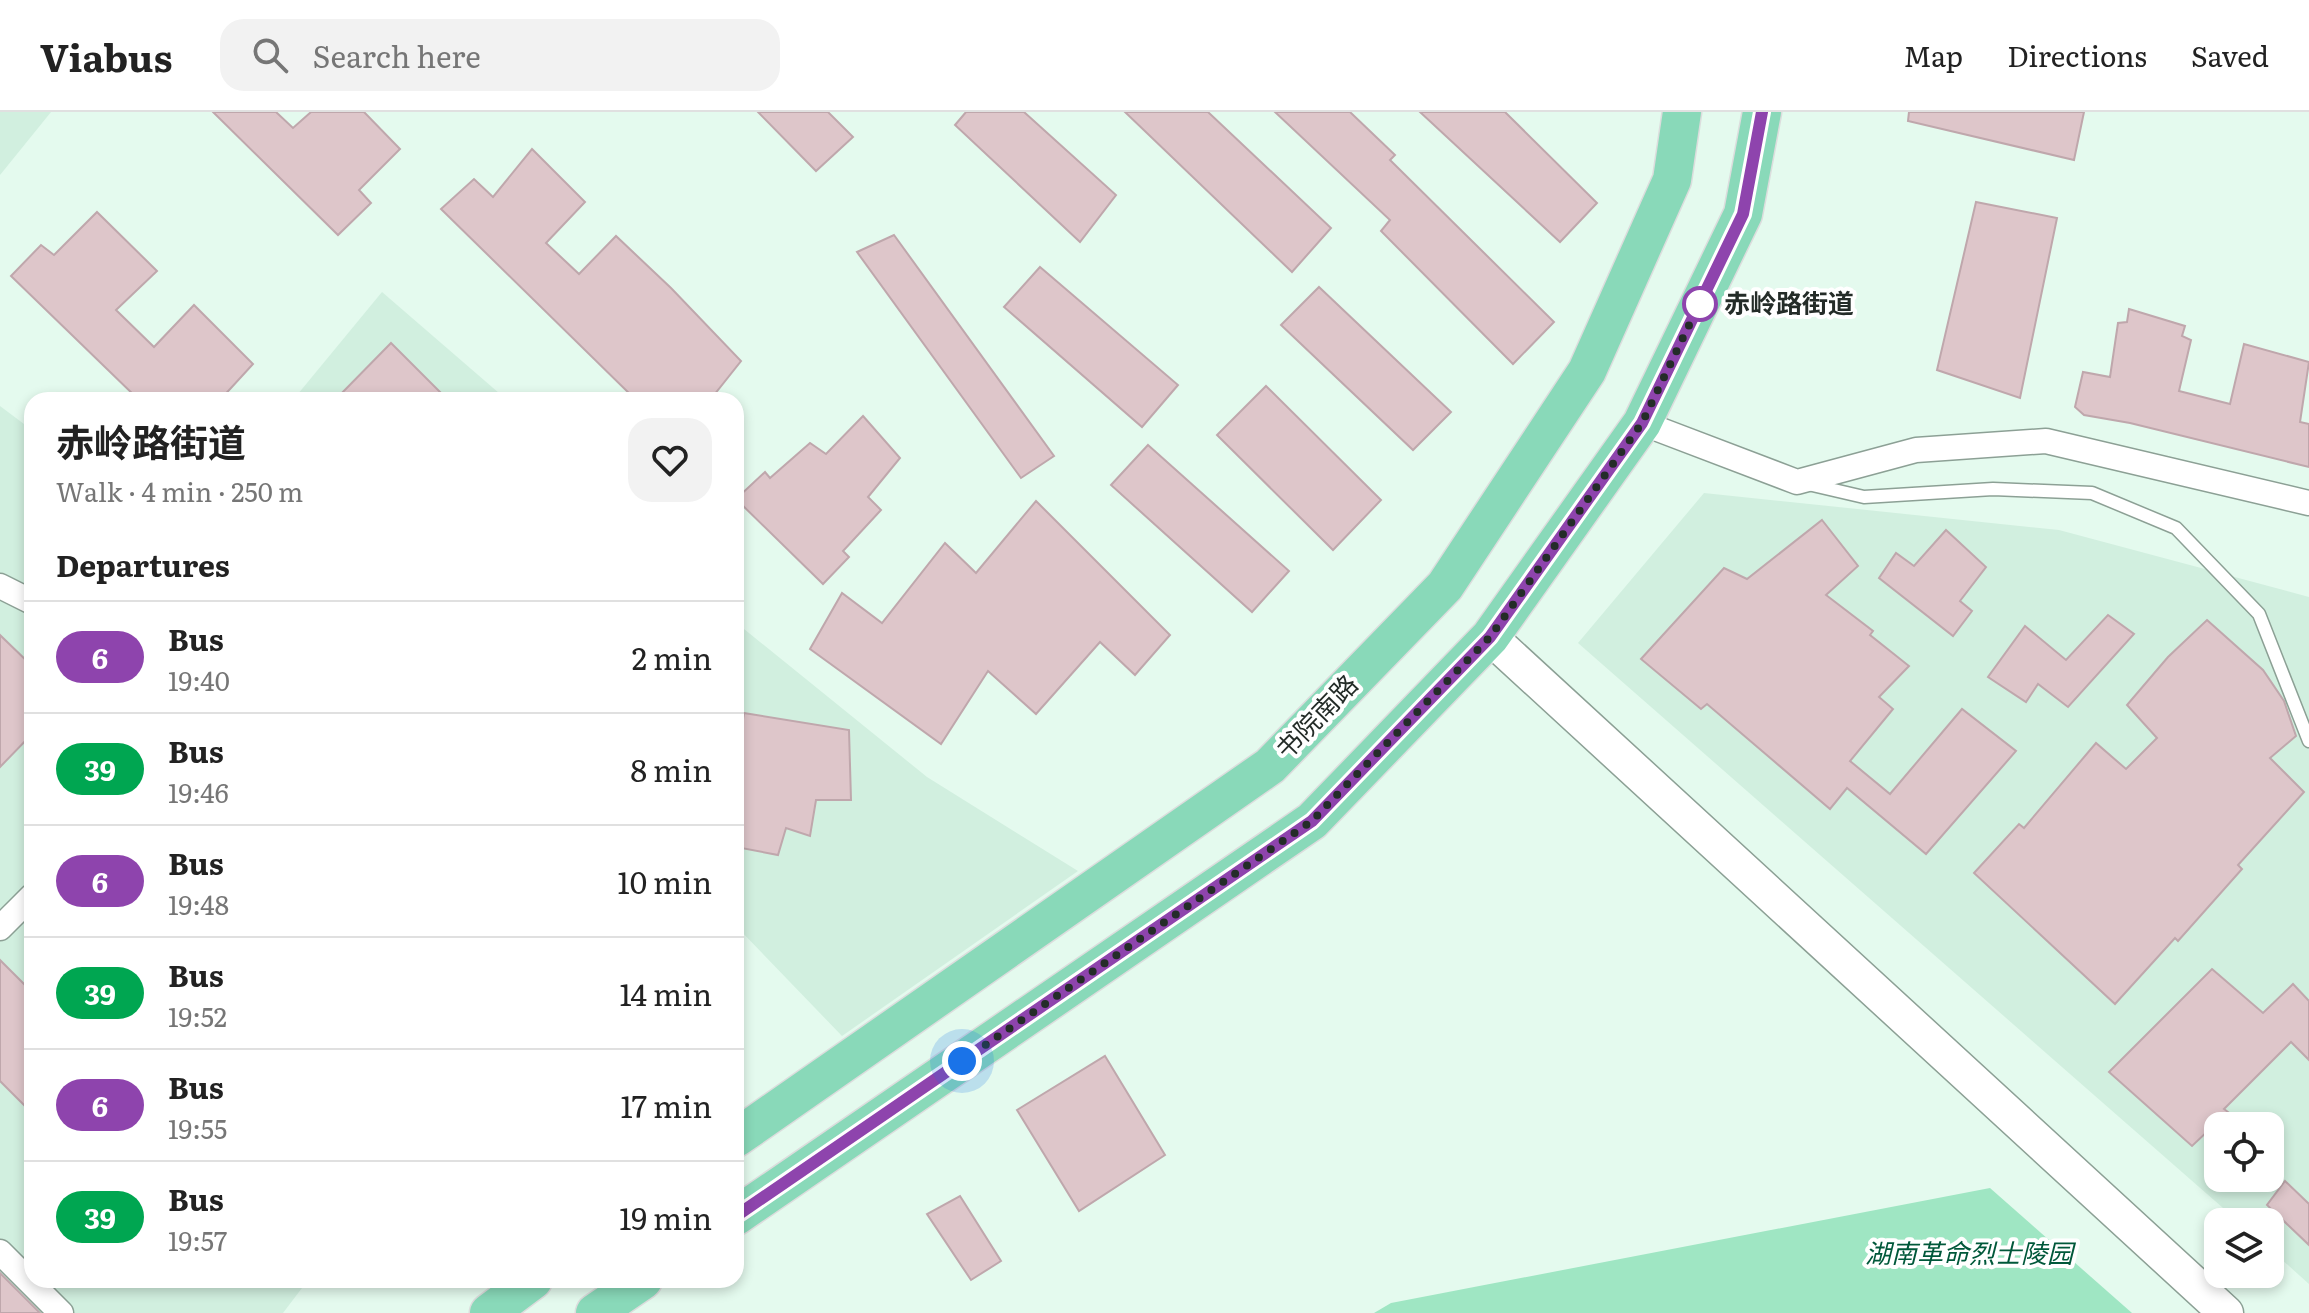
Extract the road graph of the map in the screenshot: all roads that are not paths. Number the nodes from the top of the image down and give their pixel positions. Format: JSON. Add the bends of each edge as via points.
{"nodes":[{"id":1,"x":1682,"y":112,"type":"edge"},
{"id":2,"x":1762,"y":112,"type":"edge"},
{"id":3,"x":1642,"y":423,"type":"junction"},
{"id":4,"x":1797,"y":482,"type":"junction"},
{"id":5,"x":2309,"y":503,"type":"edge"},
{"id":6,"x":0,"y":586,"type":"edge"},
{"id":7,"x":24,"y":598,"type":"edge"},
{"id":8,"x":1490,"y":637,"type":"junction"},
{"id":9,"x":2309,"y":741,"type":"edge"},
{"id":10,"x":24,"y":904,"type":"edge"},
{"id":11,"x":0,"y":928,"type":"edge"},
{"id":12,"x":744,"y":1132,"type":"edge"},
{"id":13,"x":744,"y":1211,"type":"edge"},
{"id":14,"x":0,"y":1252,"type":"edge"},
{"id":15,"x":24,"y":1276,"type":"edge"},
{"id":16,"x":36,"y":1288,"type":"edge"},
{"id":17,"x":522,"y":1288,"type":"edge"},
{"id":18,"x":631,"y":1288,"type":"edge"},
{"id":19,"x":61,"y":1313,"type":"edge"},
{"id":20,"x":489,"y":1313,"type":"edge"},
{"id":21,"x":595,"y":1313,"type":"edge"},
{"id":22,"x":2226,"y":1313,"type":"edge"}],
"edges":[{"from":1,"to":12,"type":"main road","name":"书院南路","via":[[1672,180],[1587,371],[1445,586],[1270,766]]},
{"from":2,"to":3,"type":"main road","via":[[1743,214]]},
{"from":3,"to":4,"type":"street"},
{"from":3,"to":8,"type":"main road"},
{"from":4,"to":5,"type":"street","via":[[1916,450],[2046,441]]},
{"from":4,"to":9,"type":"lane","via":[[1864,497],[1993,489],[2092,493],[2176,528],[2259,614]]},
{"from":6,"to":7,"type":"street"},
{"from":8,"to":13,"type":"main road","via":[[1312,821]]},
{"from":8,"to":22,"type":"street"},
{"from":10,"to":11,"type":"street"},
{"from":14,"to":15,"type":"street"},
{"from":16,"to":19,"type":"street"},
{"from":17,"to":20,"type":"main road"},
{"from":18,"to":21,"type":"main road"}]}
